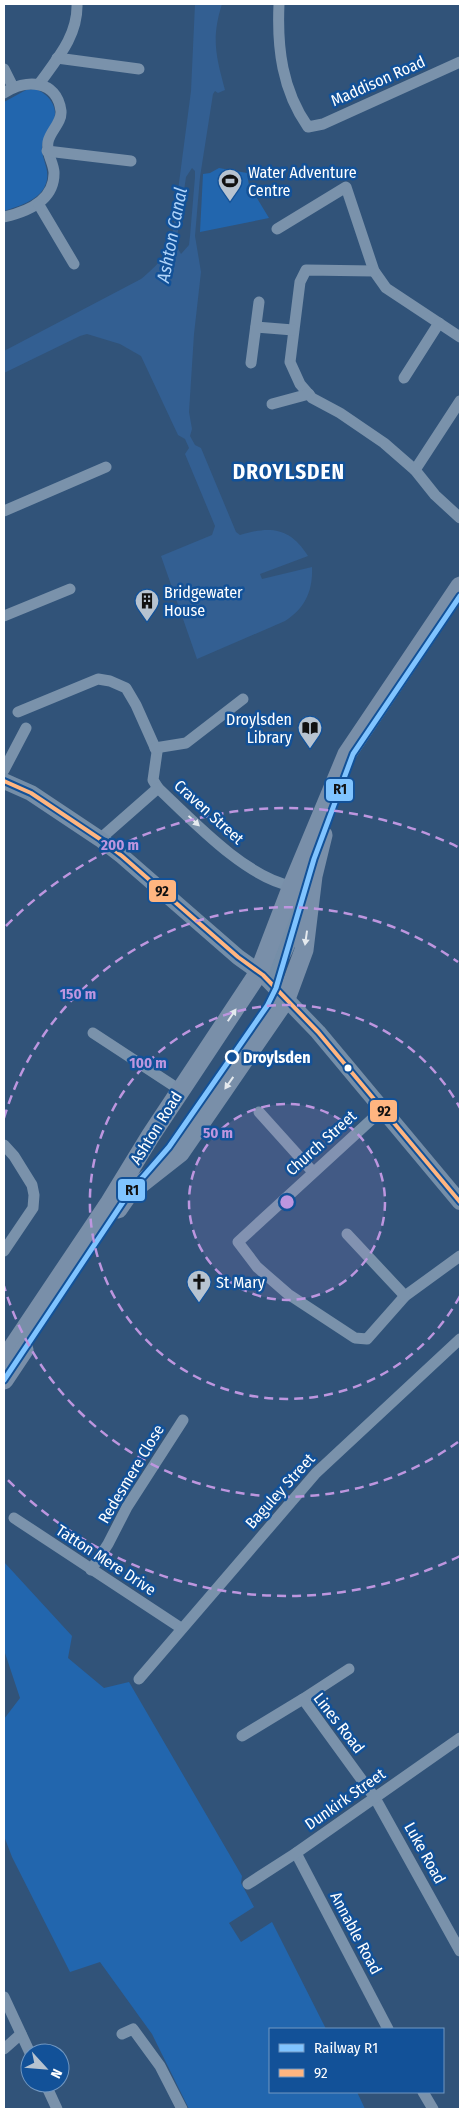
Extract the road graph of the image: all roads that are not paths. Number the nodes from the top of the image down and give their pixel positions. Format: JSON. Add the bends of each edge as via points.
{"nodes":[{"id":1,"x":76,"y":4,"type":"edge"},
{"id":2,"x":279,"y":4,"type":"edge"},
{"id":3,"x":57,"y":58,"type":"junction"},
{"id":4,"x":460,"y":62,"type":"edge"},
{"id":5,"x":139,"y":69,"type":"dead end"},
{"id":6,"x":4,"y":70,"type":"edge"},
{"id":7,"x":40,"y":84,"type":"junction"},
{"id":8,"x":8,"y":90,"type":"edge"},
{"id":9,"x":47,"y":152,"type":"junction"},
{"id":10,"x":131,"y":161,"type":"dead end"},
{"id":11,"x":38,"y":205,"type":"junction"},
{"id":12,"x":4,"y":217,"type":"edge"},
{"id":13,"x":277,"y":230,"type":"dead end"},
{"id":14,"x":74,"y":264,"type":"dead end"},
{"id":15,"x":374,"y":271,"type":"junction"},
{"id":16,"x":258,"y":302,"type":"dead end"},
{"id":17,"x":439,"y":323,"type":"junction"},
{"id":18,"x":256,"y":327,"type":"junction"},
{"id":19,"x":293,"y":330,"type":"junction"},
{"id":20,"x":460,"y":337,"type":"edge"},
{"id":21,"x":251,"y":364,"type":"dead end"},
{"id":22,"x":404,"y":378,"type":"dead end"},
{"id":23,"x":309,"y":394,"type":"junction"},
{"id":24,"x":460,"y":401,"type":"edge"},
{"id":25,"x":272,"y":404,"type":"dead end"},
{"id":26,"x":106,"y":467,"type":"dead end"},
{"id":27,"x":416,"y":470,"type":"junction"},
{"id":28,"x":4,"y":511,"type":"edge"},
{"id":29,"x":460,"y":518,"type":"edge"},
{"id":30,"x":460,"y":586,"type":"edge"},
{"id":31,"x":70,"y":588,"type":"dead end"},
{"id":32,"x":4,"y":616,"type":"edge"},
{"id":33,"x":243,"y":698,"type":"dead end"},
{"id":34,"x":18,"y":712,"type":"dead end"},
{"id":35,"x":26,"y":728,"type":"dead end"},
{"id":36,"x":156,"y":748,"type":"junction"},
{"id":37,"x":4,"y":770,"type":"edge"},
{"id":38,"x":339,"y":770,"type":"junction"},
{"id":39,"x":4,"y":781,"type":"edge"},
{"id":40,"x":158,"y":788,"type":"junction"},
{"id":41,"x":100,"y":839,"type":"junction"},
{"id":42,"x":322,"y":841,"type":"junction"},
{"id":43,"x":292,"y":886,"type":"junction"},
{"id":44,"x":259,"y":972,"type":"junction"},
{"id":45,"x":286,"y":999,"type":"junction"},
{"id":46,"x":93,"y":1032,"type":"dead end"},
{"id":47,"x":180,"y":1090,"type":"junction"},
{"id":48,"x":383,"y":1109,"type":"junction"},
{"id":49,"x":259,"y":1112,"type":"dead end"},
{"id":50,"x":4,"y":1145,"type":"edge"},
{"id":51,"x":313,"y":1172,"type":"junction"},
{"id":52,"x":460,"y":1201,"type":"edge"},
{"id":53,"x":347,"y":1234,"type":"dead end"},
{"id":54,"x":4,"y":1251,"type":"edge"},
{"id":55,"x":460,"y":1256,"type":"edge"},
{"id":56,"x":405,"y":1296,"type":"junction"},
{"id":57,"x":460,"y":1339,"type":"edge"},
{"id":58,"x":4,"y":1360,"type":"edge"},
{"id":59,"x":4,"y":1380,"type":"edge"},
{"id":60,"x":183,"y":1420,"type":"dead end"},
{"id":61,"x":14,"y":1518,"type":"dead end"},
{"id":62,"x":91,"y":1570,"type":"junction"},
{"id":63,"x":181,"y":1628,"type":"junction"},
{"id":64,"x":350,"y":1669,"type":"dead end"},
{"id":65,"x":139,"y":1679,"type":"dead end"},
{"id":66,"x":303,"y":1698,"type":"junction"},
{"id":67,"x":242,"y":1736,"type":"dead end"},
{"id":68,"x":460,"y":1738,"type":"edge"},
{"id":69,"x":376,"y":1798,"type":"junction"},
{"id":70,"x":296,"y":1853,"type":"junction"},
{"id":71,"x":248,"y":1884,"type":"dead end"},
{"id":72,"x":460,"y":1951,"type":"edge"},
{"id":73,"x":4,"y":1996,"type":"edge"},
{"id":74,"x":387,"y":2028,"type":"edge"},
{"id":75,"x":21,"y":2034,"type":"junction"},
{"id":76,"x":122,"y":2034,"type":"dead end"},
{"id":77,"x":25,"y":2043,"type":"edge"},
{"id":78,"x":4,"y":2049,"type":"edge"},
{"id":79,"x":50,"y":2093,"type":"edge"},
{"id":80,"x":424,"y":2093,"type":"edge"},
{"id":81,"x":58,"y":2109,"type":"edge"},
{"id":82,"x":182,"y":2109,"type":"edge"},
{"id":83,"x":433,"y":2109,"type":"edge"}],
"edges":[{"from":1,"to":3,"type":"street","via":[[73,31]]},
{"from":2,"to":4,"type":"street","name":"Maddison Road","via":[[278,40],[285,79],[295,108],[308,127],[323,124]]},
{"from":3,"to":5,"type":"street"},
{"from":3,"to":7,"type":"street"},
{"from":6,"to":8,"type":"street"},
{"from":7,"to":8,"type":"street"},
{"from":7,"to":9,"type":"street","via":[[51,91],[61,111]]},
{"from":9,"to":10,"type":"street"},
{"from":9,"to":11,"type":"street","via":[[54,171],[53,182]]},
{"from":11,"to":12,"type":"street"},
{"from":11,"to":14,"type":"street"},
{"from":13,"to":15,"type":"street","via":[[346,187]]},
{"from":15,"to":17,"type":"street","via":[[386,288]]},
{"from":15,"to":19,"type":"street","via":[[306,270],[300,282]]},
{"from":16,"to":18,"type":"street"},
{"from":17,"to":20,"type":"street"},
{"from":17,"to":22,"type":"street"},
{"from":18,"to":19,"type":"street"},
{"from":18,"to":21,"type":"street"},
{"from":19,"to":23,"type":"street","via":[[290,362],[300,384]]},
{"from":23,"to":25,"type":"street"},
{"from":23,"to":27,"type":"street","via":[[384,443]]},
{"from":24,"to":27,"type":"street"},
{"from":26,"to":28,"type":"street"},
{"from":27,"to":29,"type":"street","via":[[435,495]]},
{"from":30,"to":38,"type":"main road"},
{"from":31,"to":32,"type":"street"},
{"from":33,"to":36,"type":"street","via":[[186,743]]},
{"from":34,"to":36,"type":"street","via":[[98,679],[110,680],[126,688]]},
{"from":35,"to":37,"type":"street"},
{"from":36,"to":40,"type":"street","via":[[153,780]]},
{"from":38,"to":42,"type":"main road","name":"Ashton Road"},
{"from":38,"to":43,"type":"main road","name":"Ashton Road"},
{"from":39,"to":41,"type":"street","via":[[31,793]]},
{"from":40,"to":41,"type":"street"},
{"from":40,"to":43,"type":"street","name":"Craven Street","one_way":true,"via":[[234,858],[282,884]]},
{"from":41,"to":44,"type":"street"},
{"from":42,"to":44,"type":"street","via":[[304,880],[284,954],[272,970]]},
{"from":42,"to":45,"type":"main road","name":"Ashton Road","one_way":true,"via":[[313,876],[306,942]]},
{"from":43,"to":44,"type":"main road","name":"Ashton Road"},
{"from":44,"to":45,"type":"street"},
{"from":47,"to":44,"type":"main road","name":"Ashton Road","one_way":true},
{"from":45,"to":48,"type":"street"},
{"from":45,"to":59,"type":"main road","name":"Ashton Road","one_way":true,"via":[[180,1153],[129,1193]]},
{"from":46,"to":47,"type":"street"},
{"from":47,"to":58,"type":"main road","name":"Ashton Road","via":[[110,1202]]},
{"from":48,"to":51,"type":"street","name":"Church Street"},
{"from":48,"to":52,"type":"street"},
{"from":49,"to":51,"type":"street"},
{"from":50,"to":54,"type":"street","via":[[32,1185],[34,1195],[33,1208]]},
{"from":51,"to":56,"type":"street","name":"Church Street","via":[[238,1242],[257,1267],[288,1294],[355,1338],[367,1339]]},
{"from":53,"to":56,"type":"street"},
{"from":55,"to":56,"type":"street"},
{"from":57,"to":63,"type":"street","name":"Baguley Street","via":[[316,1473]]},
{"from":60,"to":62,"type":"street","name":"Redesmere Close"},
{"from":61,"to":62,"type":"street","name":"Tatton Mere Drive"},
{"from":62,"to":63,"type":"street","name":"Tatton Mere Drive"},
{"from":63,"to":65,"type":"street","name":"Baguley Street"},
{"from":64,"to":66,"type":"street"},
{"from":66,"to":67,"type":"street","name":"Lines Road"},
{"from":66,"to":69,"type":"street","name":"Lines Road"},
{"from":68,"to":69,"type":"street","name":"Dunkirk Street"},
{"from":69,"to":70,"type":"street","name":"Dunkirk Street"},
{"from":69,"to":72,"type":"street","name":"Luke Road"},
{"from":70,"to":71,"type":"street","name":"Dunkirk Street"},
{"from":70,"to":74,"type":"street","name":"Annable Road"},
{"from":73,"to":75,"type":"street"},
{"from":75,"to":77,"type":"street"},
{"from":75,"to":78,"type":"street"},
{"from":76,"to":82,"type":"street","via":[[134,2029],[160,2066]]},
{"from":79,"to":81,"type":"street"},
{"from":80,"to":83,"type":"street"}]}
